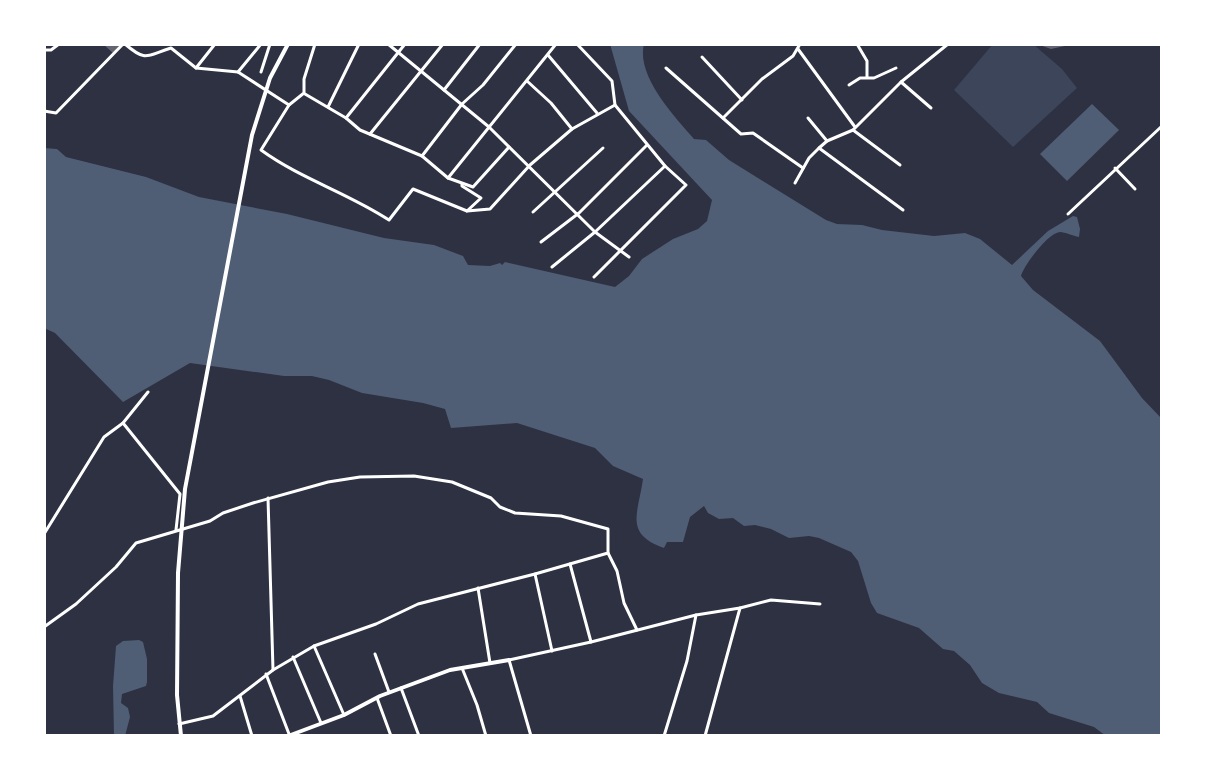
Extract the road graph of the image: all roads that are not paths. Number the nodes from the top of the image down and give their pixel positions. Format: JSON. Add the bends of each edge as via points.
{"nodes":[{"id":1,"x":59,"y":44,"type":"edge"},
{"id":2,"x":124,"y":44,"type":"edge"},
{"id":3,"x":171,"y":44,"type":"edge"},
{"id":4,"x":215,"y":44,"type":"edge"},
{"id":5,"x":261,"y":44,"type":"edge"},
{"id":6,"x":288,"y":44,"type":"edge"},
{"id":7,"x":315,"y":44,"type":"edge"},
{"id":8,"x":359,"y":44,"type":"edge"},
{"id":9,"x":388,"y":44,"type":"edge"},
{"id":10,"x":405,"y":44,"type":"edge"},
{"id":11,"x":443,"y":44,"type":"edge"},
{"id":12,"x":480,"y":44,"type":"edge"},
{"id":13,"x":516,"y":44,"type":"edge"},
{"id":14,"x":556,"y":44,"type":"edge"},
{"id":15,"x":577,"y":44,"type":"edge"},
{"id":16,"x":857,"y":44,"type":"edge"},
{"id":17,"x":272,"y":45,"type":"edge"},
{"id":18,"x":945,"y":45,"type":"edge"},
{"id":19,"x":799,"y":46,"type":"edge"},
{"id":20,"x":167,"y":48,"type":"junction"},
{"id":21,"x":44,"y":50,"type":"edge"},
{"id":22,"x":398,"y":53,"type":"junction"},
{"id":23,"x":548,"y":55,"type":"junction"},
{"id":24,"x":702,"y":57,"type":"dead end"},
{"id":25,"x":196,"y":68,"type":"junction"},
{"id":26,"x":666,"y":68,"type":"dead end"},
{"id":27,"x":896,"y":68,"type":"dead end"},
{"id":28,"x":421,"y":71,"type":"junction"},
{"id":29,"x":238,"y":72,"type":"junction"},
{"id":30,"x":261,"y":72,"type":"dead end"},
{"id":31,"x":867,"y":77,"type":"junction"},
{"id":32,"x":527,"y":81,"type":"junction"},
{"id":33,"x":901,"y":82,"type":"junction"},
{"id":34,"x":849,"y":85,"type":"dead end"},
{"id":35,"x":444,"y":90,"type":"junction"},
{"id":36,"x":304,"y":93,"type":"junction"},
{"id":37,"x":742,"y":100,"type":"junction"},
{"id":38,"x":462,"y":104,"type":"junction"},
{"id":39,"x":289,"y":105,"type":"junction"},
{"id":40,"x":615,"y":105,"type":"junction"},
{"id":41,"x":328,"y":107,"type":"junction"},
{"id":42,"x":931,"y":108,"type":"dead end"},
{"id":43,"x":44,"y":111,"type":"edge"},
{"id":44,"x":599,"y":114,"type":"junction"},
{"id":45,"x":346,"y":118,"type":"junction"},
{"id":46,"x":723,"y":118,"type":"junction"},
{"id":47,"x":808,"y":118,"type":"dead end"},
{"id":48,"x":1162,"y":126,"type":"edge"},
{"id":49,"x":489,"y":127,"type":"junction"},
{"id":50,"x":572,"y":129,"type":"junction"},
{"id":51,"x":854,"y":129,"type":"junction"},
{"id":52,"x":370,"y":134,"type":"junction"},
{"id":53,"x":827,"y":141,"type":"junction"},
{"id":54,"x":648,"y":144,"type":"junction"},
{"id":55,"x":509,"y":147,"type":"junction"},
{"id":56,"x":603,"y":148,"type":"dead end"},
{"id":57,"x":819,"y":148,"type":"junction"},
{"id":58,"x":422,"y":156,"type":"junction"},
{"id":59,"x":530,"y":165,"type":"junction"},
{"id":60,"x":900,"y":165,"type":"dead end"},
{"id":61,"x":665,"y":166,"type":"junction"},
{"id":62,"x":803,"y":168,"type":"junction"},
{"id":63,"x":1115,"y":168,"type":"junction"},
{"id":64,"x":448,"y":178,"type":"junction"},
{"id":65,"x":795,"y":183,"type":"dead end"},
{"id":66,"x":462,"y":184,"type":"junction"},
{"id":67,"x":1135,"y":189,"type":"dead end"},
{"id":68,"x":555,"y":192,"type":"junction"},
{"id":69,"x":903,"y":210,"type":"dead end"},
{"id":70,"x":467,"y":211,"type":"junction"},
{"id":71,"x":533,"y":212,"type":"dead end"},
{"id":72,"x":579,"y":213,"type":"junction"},
{"id":73,"x":1068,"y":214,"type":"dead end"},
{"id":74,"x":595,"y":232,"type":"junction"},
{"id":75,"x":541,"y":242,"type":"dead end"},
{"id":76,"x":619,"y":252,"type":"junction"},
{"id":77,"x":629,"y":257,"type":"dead end"},
{"id":78,"x":552,"y":267,"type":"dead end"},
{"id":79,"x":594,"y":277,"type":"dead end"},
{"id":80,"x":148,"y":392,"type":"dead end"},
{"id":81,"x":123,"y":423,"type":"junction"},
{"id":82,"x":268,"y":498,"type":"junction"},
{"id":83,"x":176,"y":530,"type":"junction"},
{"id":84,"x":44,"y":534,"type":"edge"},
{"id":85,"x":608,"y":553,"type":"junction"},
{"id":86,"x":570,"y":564,"type":"junction"},
{"id":87,"x":535,"y":574,"type":"junction"},
{"id":88,"x":478,"y":588,"type":"junction"},
{"id":89,"x":820,"y":604,"type":"dead end"},
{"id":90,"x":740,"y":608,"type":"junction"},
{"id":91,"x":696,"y":615,"type":"junction"},
{"id":92,"x":44,"y":627,"type":"edge"},
{"id":93,"x":637,"y":630,"type":"junction"},
{"id":94,"x":591,"y":642,"type":"junction"},
{"id":95,"x":314,"y":646,"type":"junction"},
{"id":96,"x":552,"y":651,"type":"junction"},
{"id":97,"x":375,"y":654,"type":"dead end"},
{"id":98,"x":293,"y":657,"type":"junction"},
{"id":99,"x":509,"y":660,"type":"junction"},
{"id":100,"x":490,"y":663,"type":"junction"},
{"id":101,"x":462,"y":668,"type":"junction"},
{"id":102,"x":273,"y":670,"type":"junction"},
{"id":103,"x":266,"y":674,"type":"junction"},
{"id":104,"x":401,"y":688,"type":"junction"},
{"id":105,"x":389,"y":692,"type":"junction"},
{"id":106,"x":240,"y":696,"type":"junction"},
{"id":107,"x":377,"y":698,"type":"junction"},
{"id":108,"x":344,"y":715,"type":"junction"},
{"id":109,"x":321,"y":723,"type":"junction"},
{"id":110,"x":179,"y":724,"type":"junction"},
{"id":111,"x":181,"y":736,"type":"edge"},
{"id":112,"x":252,"y":736,"type":"edge"},
{"id":113,"x":288,"y":736,"type":"edge"},
{"id":114,"x":391,"y":736,"type":"edge"},
{"id":115,"x":419,"y":736,"type":"edge"},
{"id":116,"x":486,"y":736,"type":"edge"},
{"id":117,"x":531,"y":736,"type":"edge"},
{"id":118,"x":664,"y":736,"type":"edge"},
{"id":119,"x":705,"y":736,"type":"edge"}],
"edges":[{"from":1,"to":21,"type":"street"},
{"from":2,"to":20,"type":"street","via":[[143,57]]},
{"from":2,"to":43,"type":"street","via":[[56,113]]},
{"from":3,"to":20,"type":"street"},
{"from":4,"to":25,"type":"street"},
{"from":5,"to":29,"type":"street"},
{"from":6,"to":110,"type":"main road","via":[[270,78],[247,158],[185,489],[179,559]]},
{"from":7,"to":36,"type":"street"},
{"from":8,"to":41,"type":"street"},
{"from":9,"to":22,"type":"street"},
{"from":10,"to":22,"type":"street"},
{"from":11,"to":28,"type":"street"},
{"from":12,"to":35,"type":"street"},
{"from":13,"to":38,"type":"street"},
{"from":14,"to":23,"type":"street"},
{"from":15,"to":40,"type":"street","via":[[612,81]]},
{"from":16,"to":31,"type":"street","via":[[867,61]]},
{"from":17,"to":30,"type":"street"},
{"from":18,"to":33,"type":"street"},
{"from":19,"to":37,"type":"street"},
{"from":19,"to":51,"type":"street"},
{"from":20,"to":25,"type":"street"},
{"from":22,"to":28,"type":"street"},
{"from":22,"to":45,"type":"street"},
{"from":23,"to":32,"type":"street"},
{"from":23,"to":44,"type":"street"},
{"from":24,"to":37,"type":"street"},
{"from":25,"to":29,"type":"street"},
{"from":26,"to":46,"type":"street"},
{"from":27,"to":31,"type":"street"},
{"from":28,"to":35,"type":"street"},
{"from":28,"to":52,"type":"street"},
{"from":29,"to":39,"type":"street"},
{"from":31,"to":34,"type":"street"},
{"from":32,"to":49,"type":"street"},
{"from":32,"to":50,"type":"street"},
{"from":33,"to":42,"type":"street"},
{"from":33,"to":51,"type":"street"},
{"from":35,"to":38,"type":"street"},
{"from":36,"to":39,"type":"street"},
{"from":36,"to":41,"type":"street"},
{"from":37,"to":46,"type":"street"},
{"from":38,"to":49,"type":"street"},
{"from":38,"to":58,"type":"street"},
{"from":39,"to":70,"type":"street","via":[[261,150],[294,172],[389,220],[413,189]]},
{"from":40,"to":44,"type":"street"},
{"from":40,"to":54,"type":"street"},
{"from":41,"to":45,"type":"street"},
{"from":44,"to":50,"type":"street"},
{"from":45,"to":52,"type":"street"},
{"from":46,"to":62,"type":"street","via":[[741,134],[753,133]]},
{"from":47,"to":53,"type":"street"},
{"from":48,"to":63,"type":"street"},
{"from":49,"to":55,"type":"street"},
{"from":49,"to":64,"type":"street"},
{"from":50,"to":59,"type":"street"},
{"from":51,"to":53,"type":"street"},
{"from":51,"to":60,"type":"street"},
{"from":52,"to":58,"type":"street"},
{"from":53,"to":57,"type":"street"},
{"from":54,"to":61,"type":"street"},
{"from":54,"to":72,"type":"street"},
{"from":55,"to":59,"type":"street"},
{"from":55,"to":66,"type":"street","via":[[473,187]]},
{"from":56,"to":68,"type":"street"},
{"from":57,"to":62,"type":"street"},
{"from":57,"to":69,"type":"street"},
{"from":58,"to":64,"type":"street"},
{"from":59,"to":68,"type":"street"},
{"from":59,"to":70,"type":"street","via":[[490,209]]},
{"from":61,"to":74,"type":"street"},
{"from":61,"to":76,"type":"street","via":[[686,185]]},
{"from":62,"to":65,"type":"street"},
{"from":63,"to":67,"type":"street"},
{"from":63,"to":73,"type":"street"},
{"from":64,"to":66,"type":"street"},
{"from":66,"to":70,"type":"street","via":[[481,198]]},
{"from":68,"to":71,"type":"street"},
{"from":68,"to":72,"type":"street"},
{"from":72,"to":74,"type":"street"},
{"from":72,"to":75,"type":"street"},
{"from":74,"to":76,"type":"street"},
{"from":74,"to":78,"type":"street"},
{"from":76,"to":77,"type":"street"},
{"from":76,"to":79,"type":"street"},
{"from":80,"to":81,"type":"street"},
{"from":81,"to":83,"type":"street","via":[[180,494]]},
{"from":81,"to":84,"type":"street","via":[[104,437]]},
{"from":82,"to":83,"type":"street"},
{"from":82,"to":85,"type":"street","via":[[360,477],[452,482],[515,513],[561,516],[608,529]]},
{"from":82,"to":102,"type":"street"},
{"from":83,"to":92,"type":"street","via":[[136,543],[110,573]]},
{"from":85,"to":86,"type":"street"},
{"from":85,"to":93,"type":"street"},
{"from":86,"to":87,"type":"street"},
{"from":86,"to":94,"type":"street"},
{"from":87,"to":88,"type":"street"},
{"from":87,"to":96,"type":"street"},
{"from":88,"to":95,"type":"street","via":[[418,604]]},
{"from":88,"to":100,"type":"street"},
{"from":89,"to":90,"type":"street","via":[[771,600]]},
{"from":90,"to":91,"type":"street"},
{"from":90,"to":119,"type":"street"},
{"from":91,"to":93,"type":"street"},
{"from":91,"to":118,"type":"street"},
{"from":93,"to":94,"type":"street"},
{"from":94,"to":96,"type":"street"},
{"from":95,"to":98,"type":"street"},
{"from":95,"to":108,"type":"street"},
{"from":96,"to":99,"type":"street"},
{"from":97,"to":105,"type":"street"},
{"from":98,"to":102,"type":"street"},
{"from":98,"to":109,"type":"street"},
{"from":99,"to":100,"type":"main road"},
{"from":99,"to":117,"type":"street"},
{"from":100,"to":101,"type":"main road"},
{"from":101,"to":104,"type":"main road"},
{"from":101,"to":116,"type":"street"},
{"from":102,"to":103,"type":"street"},
{"from":103,"to":106,"type":"street"},
{"from":103,"to":113,"type":"street"},
{"from":104,"to":105,"type":"main road"},
{"from":104,"to":115,"type":"street"},
{"from":105,"to":107,"type":"main road"},
{"from":106,"to":110,"type":"street","via":[[213,716]]},
{"from":106,"to":112,"type":"street"},
{"from":107,"to":108,"type":"main road"},
{"from":107,"to":114,"type":"street"},
{"from":108,"to":109,"type":"main road"},
{"from":109,"to":113,"type":"main road"},
{"from":110,"to":111,"type":"main road"}]}
